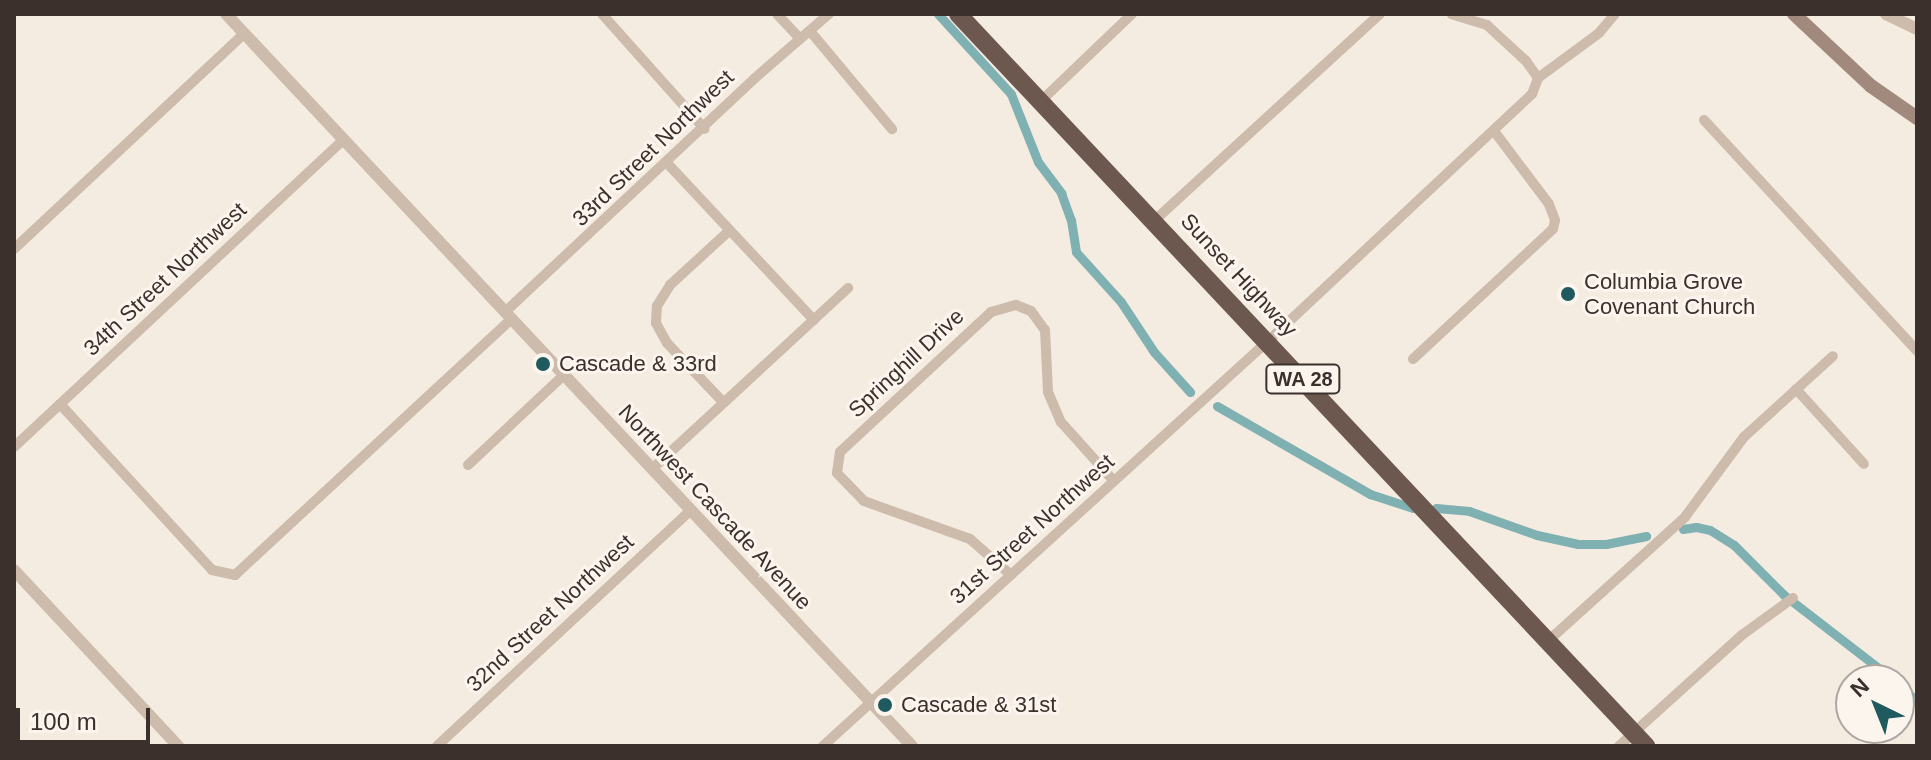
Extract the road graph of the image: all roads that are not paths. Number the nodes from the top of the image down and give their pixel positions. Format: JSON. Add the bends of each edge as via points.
{"nodes":[{"id":1,"x":226,"y":14,"type":"edge"},
{"id":2,"x":602,"y":14,"type":"edge"},
{"id":3,"x":777,"y":14,"type":"edge"},
{"id":4,"x":829,"y":14,"type":"edge"},
{"id":5,"x":958,"y":14,"type":"edge"},
{"id":6,"x":1132,"y":14,"type":"edge"},
{"id":7,"x":1380,"y":14,"type":"edge"},
{"id":8,"x":1452,"y":14,"type":"edge"},
{"id":9,"x":1615,"y":14,"type":"edge"},
{"id":10,"x":1794,"y":14,"type":"edge"},
{"id":11,"x":1886,"y":14,"type":"edge"},
{"id":12,"x":1917,"y":29,"type":"edge"},
{"id":13,"x":810,"y":31,"type":"junction"},
{"id":14,"x":244,"y":34,"type":"junction"},
{"id":15,"x":800,"y":39,"type":"junction"},
{"id":16,"x":1538,"y":78,"type":"junction"},
{"id":17,"x":1041,"y":101,"type":"junction"},
{"id":18,"x":1917,"y":118,"type":"edge"},
{"id":19,"x":1704,"y":120,"type":"dead end"},
{"id":20,"x":705,"y":129,"type":"junction"},
{"id":21,"x":892,"y":129,"type":"dead end"},
{"id":22,"x":1494,"y":131,"type":"junction"},
{"id":23,"x":344,"y":139,"type":"junction"},
{"id":24,"x":667,"y":163,"type":"junction"},
{"id":25,"x":1155,"y":220,"type":"junction"},
{"id":26,"x":730,"y":230,"type":"junction"},
{"id":27,"x":14,"y":249,"type":"edge"},
{"id":28,"x":848,"y":288,"type":"dead end"},
{"id":29,"x":508,"y":315,"type":"junction"},
{"id":30,"x":814,"y":320,"type":"junction"},
{"id":31,"x":1268,"y":341,"type":"junction"},
{"id":32,"x":1917,"y":351,"type":"edge"},
{"id":33,"x":1833,"y":356,"type":"dead end"},
{"id":34,"x":1413,"y":359,"type":"dead end"},
{"id":35,"x":564,"y":375,"type":"junction"},
{"id":36,"x":1796,"y":389,"type":"junction"},
{"id":37,"x":723,"y":402,"type":"junction"},
{"id":38,"x":60,"y":404,"type":"junction"},
{"id":39,"x":14,"y":447,"type":"edge"},
{"id":40,"x":1864,"y":464,"type":"dead end"},
{"id":41,"x":468,"y":465,"type":"dead end"},
{"id":42,"x":652,"y":469,"type":"junction"},
{"id":43,"x":1114,"y":481,"type":"junction"},
{"id":44,"x":691,"y":510,"type":"junction"},
{"id":45,"x":14,"y":570,"type":"edge"},
{"id":46,"x":1011,"y":575,"type":"junction"},
{"id":47,"x":1793,"y":598,"type":"dead end"},
{"id":48,"x":1548,"y":641,"type":"junction"},
{"id":49,"x":871,"y":702,"type":"junction"},
{"id":50,"x":1640,"y":739,"type":"edge"},
{"id":51,"x":178,"y":746,"type":"edge"},
{"id":52,"x":437,"y":746,"type":"edge"},
{"id":53,"x":823,"y":746,"type":"edge"},
{"id":54,"x":912,"y":746,"type":"edge"},
{"id":55,"x":1619,"y":746,"type":"edge"}],
"edges":[{"from":1,"to":14,"type":"street","name":"Northwest Cascade Avenue"},
{"from":2,"to":20,"type":"street"},
{"from":3,"to":15,"type":"street"},
{"from":4,"to":13,"type":"street","name":"33rd Street Northwest"},
{"from":5,"to":17,"type":"highway","name":"Sunset Highway","number":"WA 28"},
{"from":6,"to":17,"type":"street"},
{"from":7,"to":25,"type":"street"},
{"from":8,"to":16,"type":"street","via":[[1487,25]]},
{"from":9,"to":16,"type":"street","name":"31st Street Northwest","via":[[1599,33]]},
{"from":10,"to":18,"type":"main road","via":[[1871,86]]},
{"from":11,"to":12,"type":"street"},
{"from":13,"to":15,"type":"street","name":"33rd Street Northwest"},
{"from":13,"to":21,"type":"street"},
{"from":14,"to":23,"type":"street","name":"Northwest Cascade Avenue"},
{"from":14,"to":27,"type":"street"},
{"from":15,"to":20,"type":"street","name":"33rd Street Northwest"},
{"from":16,"to":22,"type":"street","name":"31st Street Northwest","via":[[1532,94]]},
{"from":17,"to":25,"type":"highway","name":"Sunset Highway","number":"WA 28"},
{"from":19,"to":32,"type":"street"},
{"from":20,"to":24,"type":"street","name":"33rd Street Northwest"},
{"from":22,"to":31,"type":"street","name":"31st Street Northwest"},
{"from":22,"to":34,"type":"street","via":[[1549,204],[1553,229]]},
{"from":23,"to":29,"type":"street","name":"Northwest Cascade Avenue"},
{"from":23,"to":38,"type":"street","name":"34th Street Northwest"},
{"from":24,"to":26,"type":"street"},
{"from":24,"to":29,"type":"street","name":"33rd Street Northwest"},
{"from":25,"to":31,"type":"highway","name":"Sunset Highway","number":"WA 28"},
{"from":26,"to":30,"type":"street"},
{"from":26,"to":37,"type":"street","via":[[670,285],[657,306],[656,323],[667,343]]},
{"from":28,"to":30,"type":"street"},
{"from":29,"to":35,"type":"street","name":"Northwest Cascade Avenue"},
{"from":29,"to":38,"type":"street","name":"33rd Street Northwest","via":[[242,571],[230,576],[212,570]]},
{"from":30,"to":37,"type":"street"},
{"from":31,"to":43,"type":"street","name":"31st Street Northwest"},
{"from":31,"to":48,"type":"highway","name":"Sunset Highway","number":"WA 28"},
{"from":33,"to":36,"type":"street"},
{"from":35,"to":41,"type":"street"},
{"from":35,"to":42,"type":"street","name":"Northwest Cascade Avenue"},
{"from":36,"to":40,"type":"street"},
{"from":36,"to":48,"type":"street","via":[[1744,437],[1685,517]]},
{"from":37,"to":42,"type":"street"},
{"from":38,"to":39,"type":"street","name":"34th Street Northwest"},
{"from":42,"to":44,"type":"street","name":"Northwest Cascade Avenue"},
{"from":43,"to":46,"type":"street","name":"31st Street Northwest"},
{"from":43,"to":46,"type":"street","name":"Springhill Drive","via":[[1061,422],[1048,392],[1045,330],[1037,316],[1016,305],[991,312],[840,452],[837,473],[864,501],[970,539]]},
{"from":44,"to":49,"type":"street","name":"Northwest Cascade Avenue"},
{"from":44,"to":52,"type":"street","name":"32nd Street Northwest"},
{"from":45,"to":51,"type":"street"},
{"from":46,"to":49,"type":"street","name":"31st Street Northwest"},
{"from":47,"to":50,"type":"street","via":[[1742,635]]},
{"from":48,"to":50,"type":"highway","name":"Sunset Highway","number":"WA 28"},
{"from":49,"to":53,"type":"street","name":"31st Street Northwest"},
{"from":49,"to":54,"type":"street","name":"Northwest Cascade Avenue"},
{"from":50,"to":55,"type":"street"}]}
